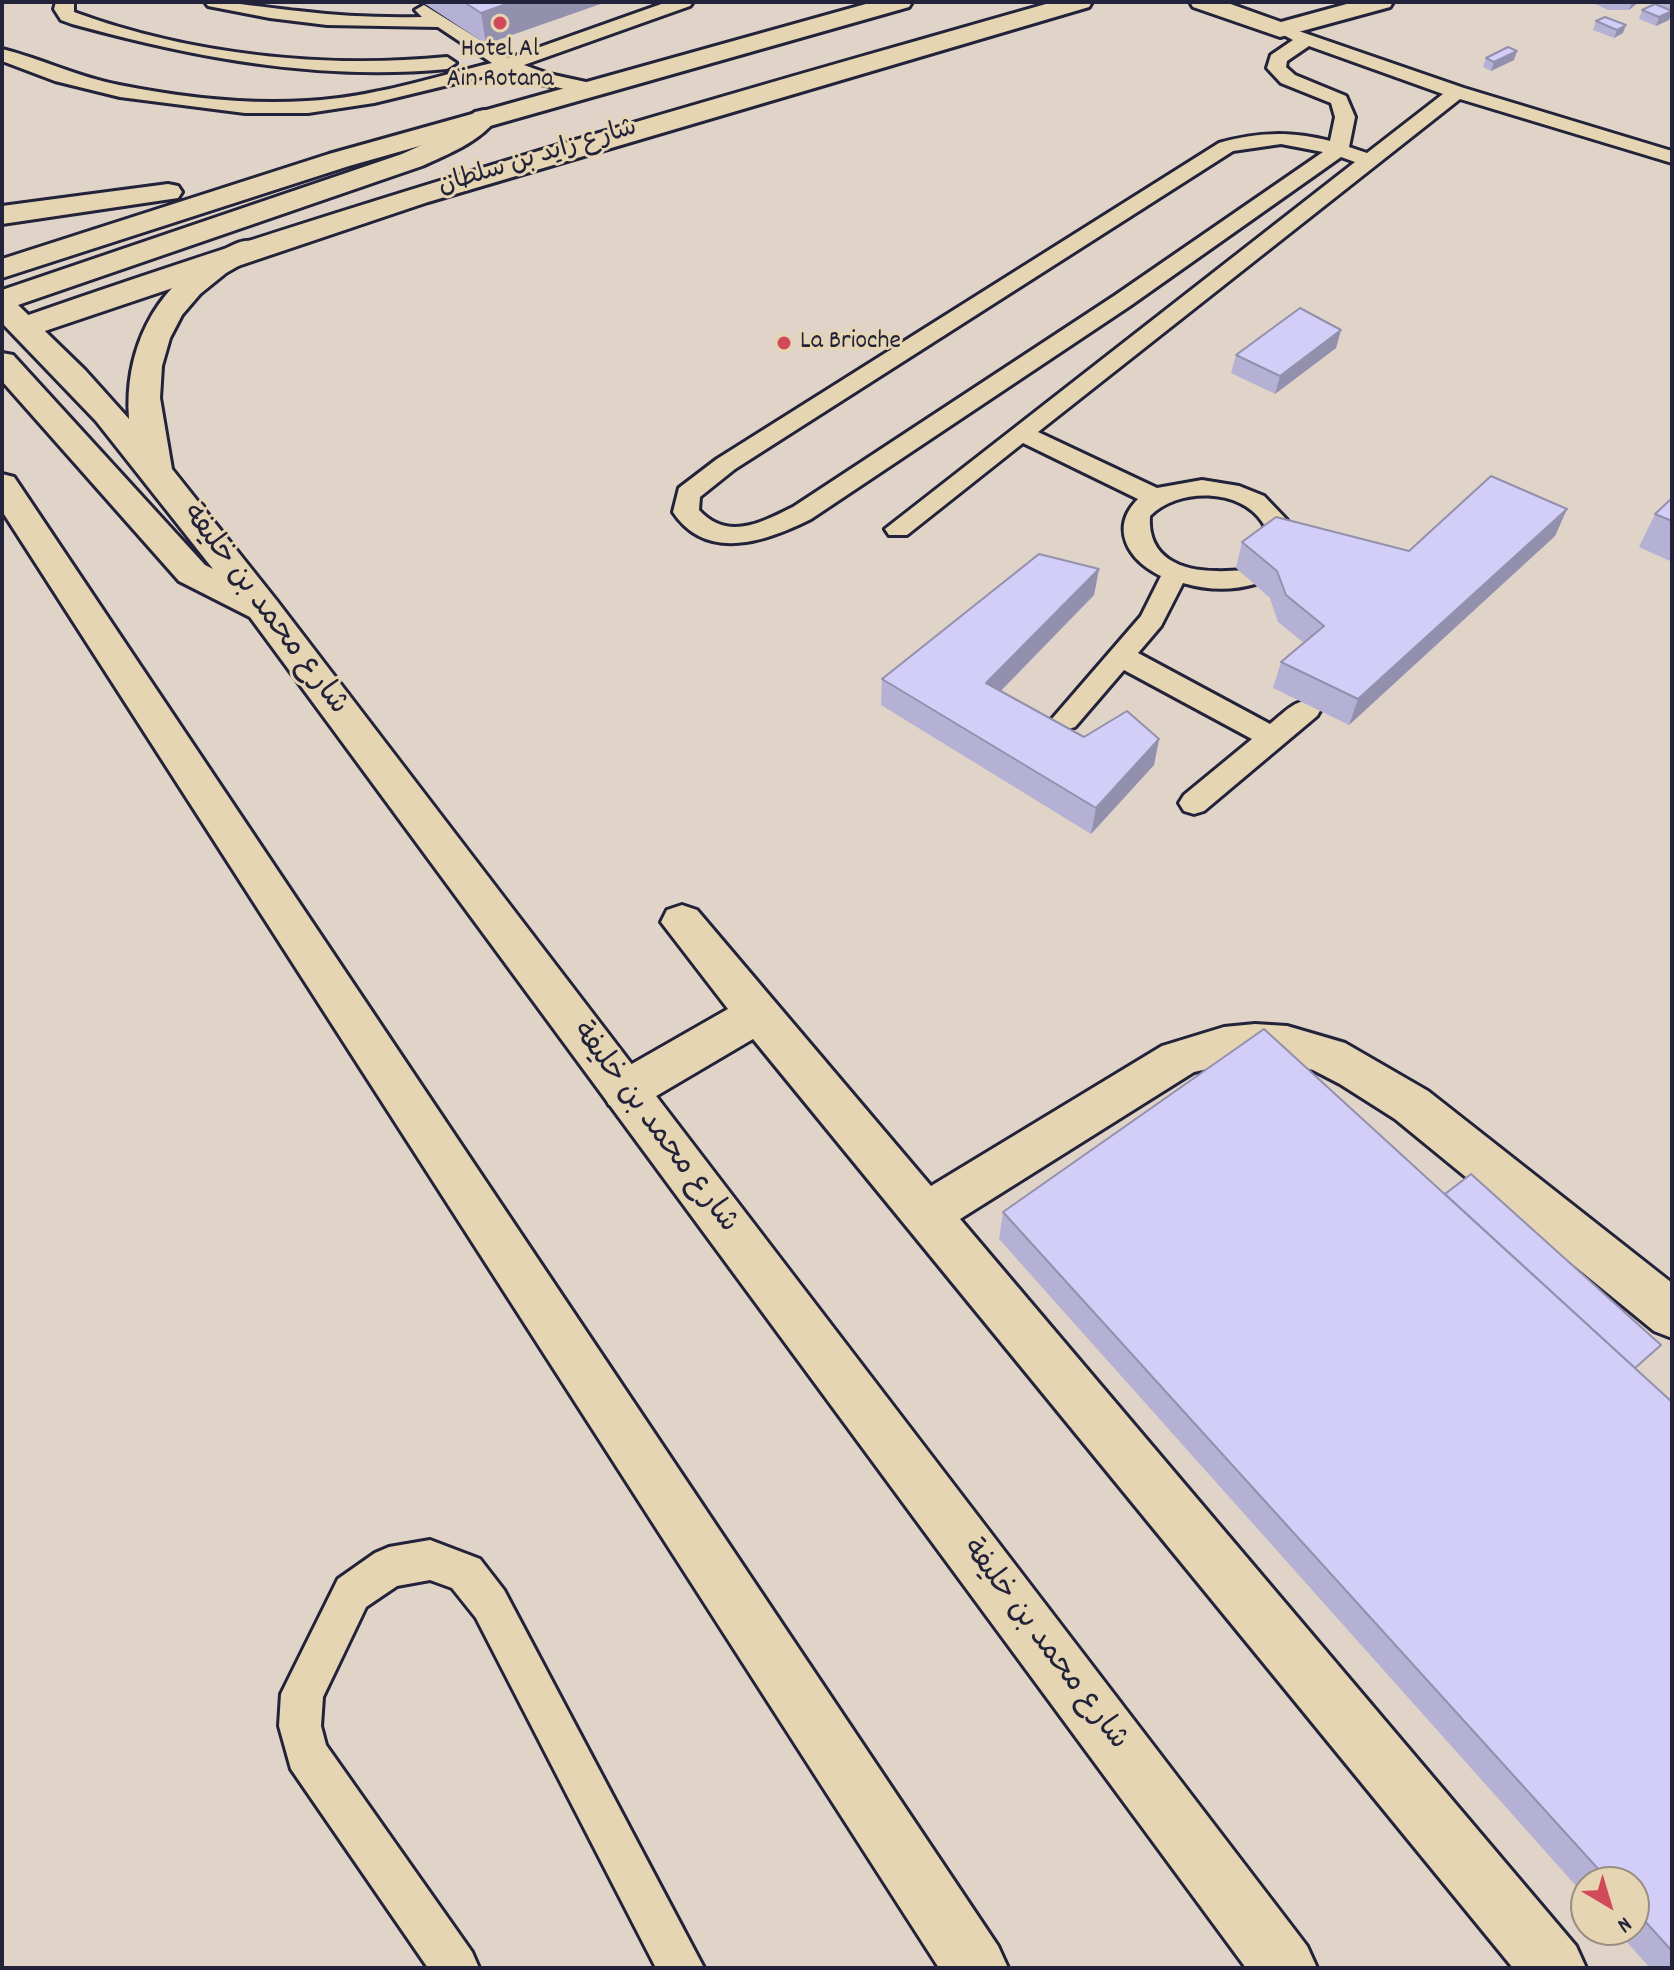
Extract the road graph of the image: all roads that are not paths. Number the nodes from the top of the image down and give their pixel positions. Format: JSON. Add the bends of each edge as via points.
{"nodes":[{"id":1,"x":65,"y":2,"type":"edge"},
{"id":2,"x":214,"y":2,"type":"edge"},
{"id":3,"x":384,"y":2,"type":"edge"},
{"id":4,"x":411,"y":2,"type":"edge"},
{"id":5,"x":684,"y":2,"type":"edge"},
{"id":6,"x":900,"y":2,"type":"edge"},
{"id":7,"x":1080,"y":2,"type":"edge"},
{"id":8,"x":1381,"y":2,"type":"edge"},
{"id":9,"x":1206,"y":3,"type":"edge"},
{"id":10,"x":315,"y":18,"type":"junction"},
{"id":11,"x":442,"y":22,"type":"junction"},
{"id":12,"x":1280,"y":30,"type":"junction"},
{"id":13,"x":1307,"y":39,"type":"junction"},
{"id":14,"x":2,"y":55,"type":"edge"},
{"id":15,"x":500,"y":61,"type":"junction"},
{"id":16,"x":588,"y":88,"type":"junction"},
{"id":17,"x":1457,"y":92,"type":"junction"},
{"id":18,"x":518,"y":108,"type":"junction"},
{"id":19,"x":484,"y":118,"type":"junction"},
{"id":20,"x":1338,"y":150,"type":"junction"},
{"id":21,"x":1672,"y":157,"type":"edge"},
{"id":22,"x":339,"y":160,"type":"junction"},
{"id":23,"x":1370,"y":160,"type":"junction"},
{"id":24,"x":2,"y":215,"type":"edge"},
{"id":25,"x":249,"y":248,"type":"junction"},
{"id":26,"x":2,"y":269,"type":"edge"},
{"id":27,"x":7,"y":318,"type":"edge"},
{"id":28,"x":2,"y":362,"type":"edge"},
{"id":29,"x":1023,"y":434,"type":"junction"},
{"id":30,"x":155,"y":471,"type":"junction"},
{"id":31,"x":2,"y":485,"type":"edge"},
{"id":32,"x":1155,"y":497,"type":"junction"},
{"id":33,"x":898,"y":529,"type":"dead end"},
{"id":34,"x":1283,"y":547,"type":"edge"},
{"id":35,"x":1175,"y":573,"type":"junction"},
{"id":36,"x":1246,"y":578,"type":"edge"},
{"id":37,"x":264,"y":610,"type":"junction"},
{"id":38,"x":1121,"y":656,"type":"junction"},
{"id":39,"x":1307,"y":709,"type":"edge"},
{"id":40,"x":1065,"y":720,"type":"dead end"},
{"id":41,"x":1273,"y":738,"type":"junction"},
{"id":42,"x":1194,"y":803,"type":"dead end"},
{"id":43,"x":682,"y":922,"type":"dead end"},
{"id":44,"x":757,"y":1014,"type":"junction"},
{"id":45,"x":625,"y":1091,"type":"junction"},
{"id":46,"x":925,"y":1215,"type":"junction"},
{"id":47,"x":1672,"y":1314,"type":"edge"},
{"id":48,"x":456,"y":1968,"type":"edge"},
{"id":49,"x":681,"y":1968,"type":"edge"},
{"id":50,"x":976,"y":1968,"type":"edge"},
{"id":51,"x":1285,"y":1968,"type":"edge"},
{"id":52,"x":1554,"y":1968,"type":"edge"}],
"edges":[{"from":1,"to":15,"type":"lane","via":[[67,16],[78,20],[238,56],[386,68]]},
{"from":2,"to":10,"type":"lane"},
{"from":3,"to":10,"type":"lane"},
{"from":4,"to":11,"type":"lane"},
{"from":5,"to":15,"type":"lane"},
{"from":6,"to":16,"type":"main road","name":"شارع زايد بن سلطان"},
{"from":7,"to":25,"type":"main road","name":"شارع زايد بن سلطان","via":[[619,133]]},
{"from":8,"to":12,"type":"main road"},
{"from":9,"to":12,"type":"main road"},
{"from":10,"to":11,"type":"lane"},
{"from":11,"to":15,"type":"lane"},
{"from":12,"to":13,"type":"lane"},
{"from":13,"to":17,"type":"lane"},
{"from":13,"to":20,"type":"lane","via":[[1278,59],[1276,68],[1288,79],[1339,100],[1345,117]]},
{"from":14,"to":15,"type":"lane","via":[[120,91],[260,108],[341,103]]},
{"from":15,"to":16,"type":"lane","via":[[544,79]]},
{"from":15,"to":18,"type":"lane","via":[[518,85]]},
{"from":16,"to":18,"type":"main road","name":"شارع زايد بن سلطان"},
{"from":17,"to":21,"type":"lane"},
{"from":17,"to":23,"type":"lane"},
{"from":18,"to":19,"type":"main road","name":"شارع زايد بن سلطان"},
{"from":19,"to":22,"type":"main road","name":"شارع زايد بن سلطان"},
{"from":19,"to":27,"type":"main road","via":[[454,141],[412,160]]},
{"from":20,"to":20,"type":"lane","via":[[1286,136],[1263,136],[1226,147],[726,464],[688,494],[686,512],[715,535],[732,538],[802,513]]},
{"from":20,"to":23,"type":"lane"},
{"from":22,"to":24,"type":"main road"},
{"from":22,"to":26,"type":"main road","name":"شارع زايد بن سلطان"},
{"from":23,"to":29,"type":"lane"},
{"from":25,"to":27,"type":"main road","name":"شارع زايد بن سلطان"},
{"from":25,"to":30,"type":"main road","via":[[186,288],[155,330],[143,414]]},
{"from":27,"to":30,"type":"main road","name":"شارع محمد بن خليفة","via":[[55,355]]},
{"from":28,"to":37,"type":"main road","via":[[192,573]]},
{"from":29,"to":32,"type":"lane"},
{"from":29,"to":33,"type":"lane"},
{"from":30,"to":37,"type":"main road","name":"شارع محمد بن خليفة"},
{"from":31,"to":50,"type":"main road"},
{"from":32,"to":34,"type":"lane","via":[[1202,487],[1252,499],[1282,529]]},
{"from":32,"to":35,"type":"lane","via":[[1140,511],[1135,527],[1139,544]]},
{"from":35,"to":36,"type":"lane","via":[[1223,582]]},
{"from":35,"to":38,"type":"lane","via":[[1152,620]]},
{"from":37,"to":45,"type":"main road","name":"شارع محمد بن خليفة"},
{"from":38,"to":40,"type":"lane"},
{"from":38,"to":41,"type":"lane"},
{"from":39,"to":41,"type":"lane"},
{"from":41,"to":42,"type":"lane"},
{"from":43,"to":44,"type":"main road"},
{"from":44,"to":45,"type":"main road"},
{"from":44,"to":46,"type":"main road"},
{"from":45,"to":51,"type":"main road","name":"شارع محمد بن خليفة"},
{"from":46,"to":47,"type":"main road","via":[[1178,1059],[1222,1045],[1271,1042],[1337,1061],[1446,1130]]},
{"from":46,"to":52,"type":"main road"},
{"from":48,"to":49,"type":"lane","via":[[306,1754],[300,1726],[302,1694],[352,1593],[389,1567],[430,1560],[466,1573],[490,1604]]}]}
